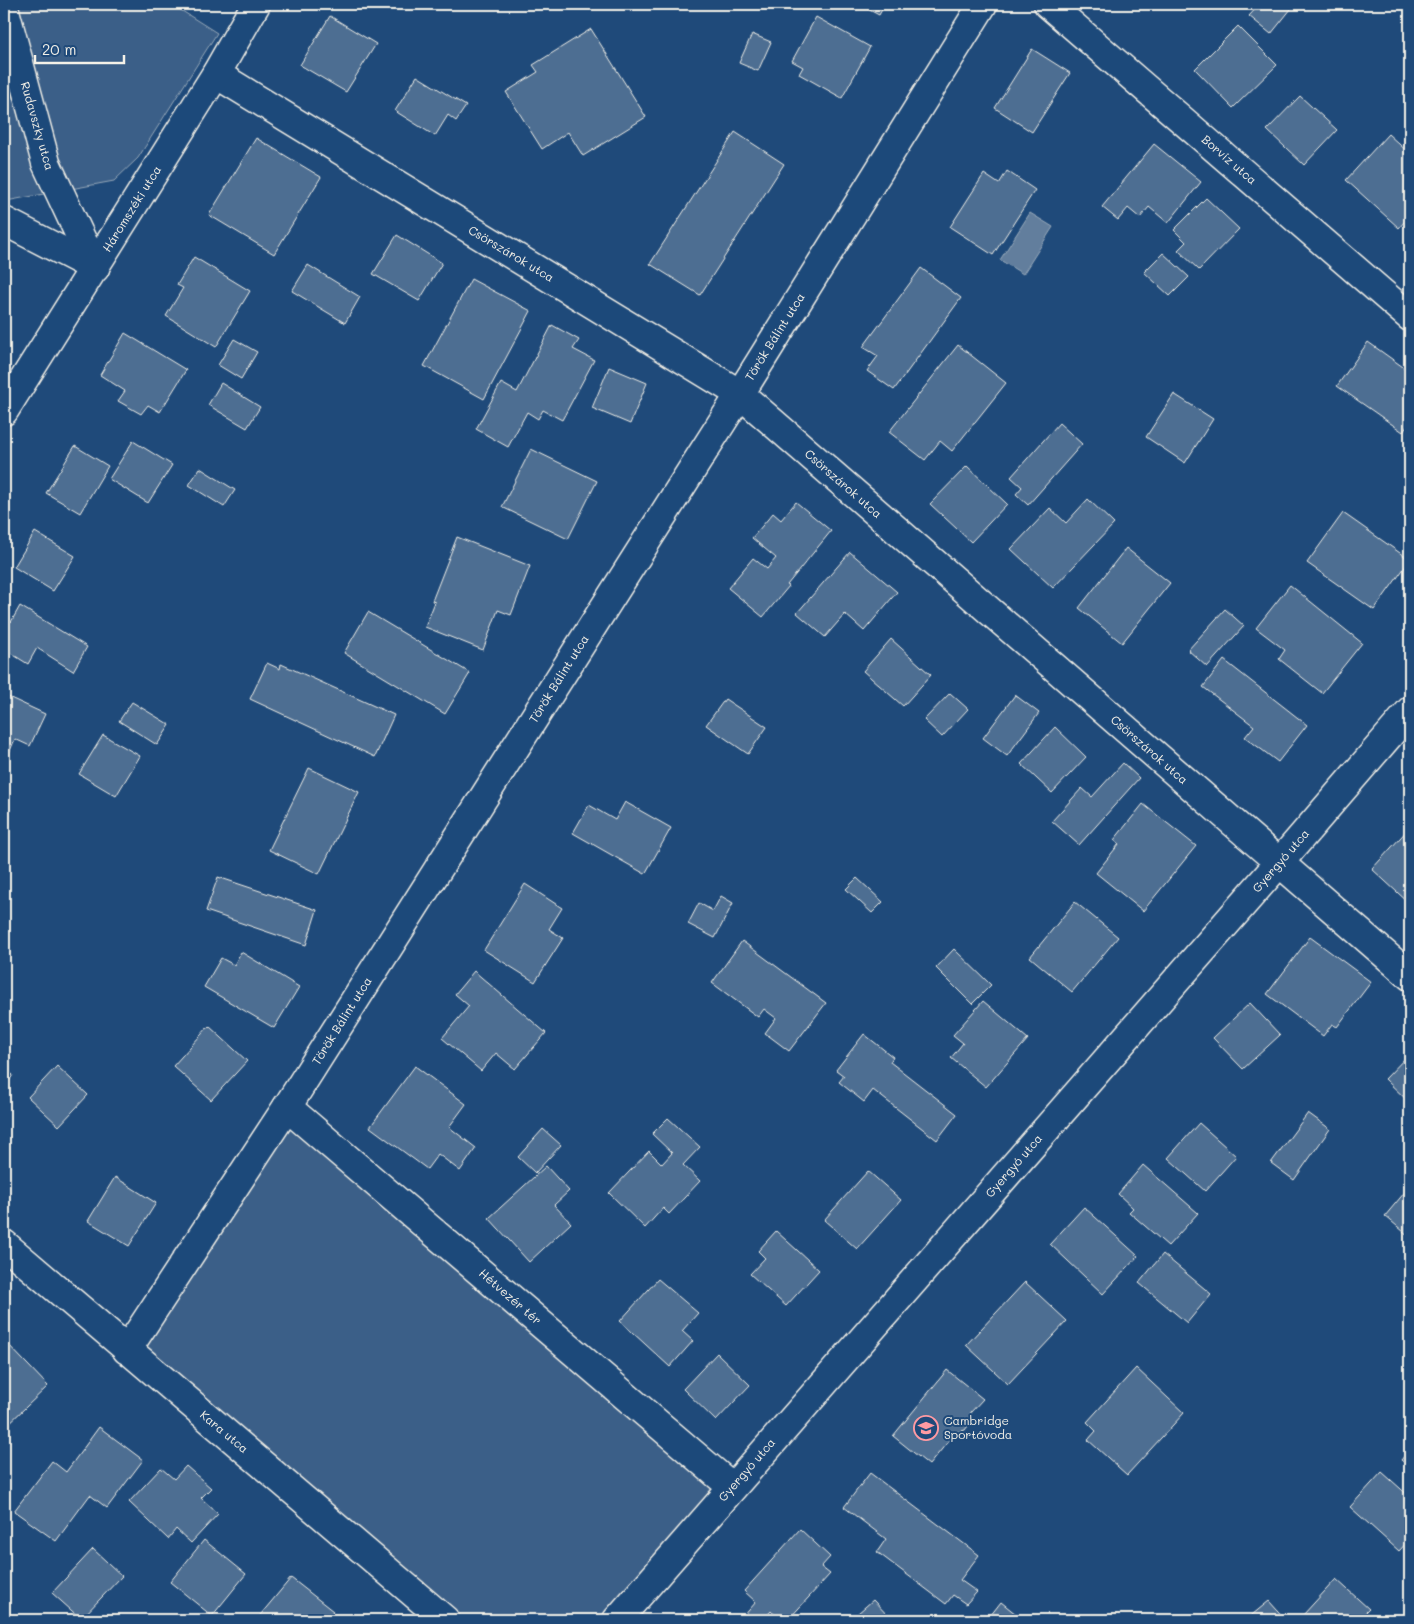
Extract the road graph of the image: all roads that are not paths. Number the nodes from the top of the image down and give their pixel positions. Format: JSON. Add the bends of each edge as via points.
{"nodes":[{"id":1,"x":256,"y":4,"type":"edge"},
{"id":2,"x":983,"y":4,"type":"edge"},
{"id":3,"x":1048,"y":4,"type":"edge"},
{"id":4,"x":4,"y":7,"type":"edge"},
{"id":5,"x":216,"y":74,"type":"junction"},
{"id":6,"x":4,"y":221,"type":"edge"},
{"id":7,"x":95,"y":268,"type":"junction"},
{"id":8,"x":1410,"y":317,"type":"edge"},
{"id":9,"x":740,"y":394,"type":"junction"},
{"id":10,"x":4,"y":411,"type":"edge"},
{"id":11,"x":1410,"y":711,"type":"edge"},
{"id":12,"x":1279,"y":863,"type":"junction"},
{"id":13,"x":1410,"y":976,"type":"edge"},
{"id":14,"x":287,"y":1107,"type":"junction"},
{"id":15,"x":4,"y":1244,"type":"edge"},
{"id":16,"x":127,"y":1350,"type":"junction"},
{"id":17,"x":732,"y":1488,"type":"junction"},
{"id":18,"x":445,"y":1620,"type":"edge"},
{"id":19,"x":617,"y":1620,"type":"edge"}],
"edges":[{"from":1,"to":5,"type":"street","name":"Háromszéki utca"},
{"from":2,"to":9,"type":"street","name":"Török Bálint utca"},
{"from":3,"to":8,"type":"street","name":"Borvíz utca"},
{"from":4,"to":7,"type":"street","name":"Rudavszky utca","via":[[46,163]]},
{"from":5,"to":7,"type":"street","name":"Háromszéki utca"},
{"from":5,"to":9,"type":"street","name":"Csörszárok utca"},
{"from":6,"to":7,"type":"street"},
{"from":7,"to":10,"type":"street","name":"Háromszéki utca"},
{"from":9,"to":12,"type":"street","name":"Csörszárok utca"},
{"from":9,"to":14,"type":"street","name":"Török Bálint utca"},
{"from":11,"to":12,"type":"street","name":"Gyergyó utca"},
{"from":12,"to":13,"type":"street","name":"Csörszárok utca"},
{"from":12,"to":17,"type":"street","name":"Gyergyó utca"},
{"from":14,"to":16,"type":"street","name":"Török Bálint utca"},
{"from":14,"to":17,"type":"street","name":"Hétvezér tér"},
{"from":15,"to":16,"type":"street","name":"Kara utca"},
{"from":16,"to":18,"type":"street","name":"Kara utca"},
{"from":17,"to":19,"type":"street","name":"Gyergyó utca"}]}
